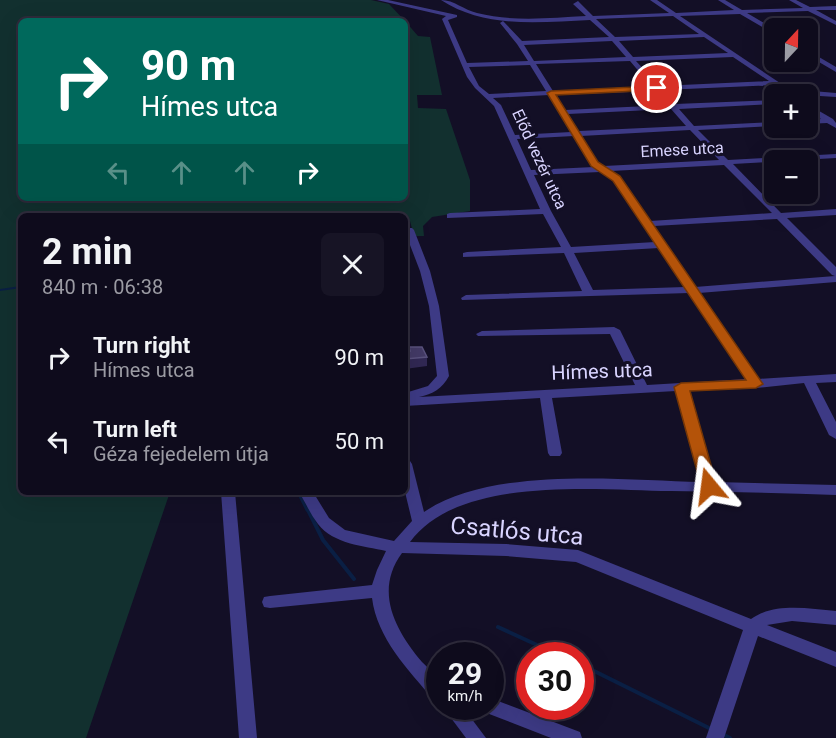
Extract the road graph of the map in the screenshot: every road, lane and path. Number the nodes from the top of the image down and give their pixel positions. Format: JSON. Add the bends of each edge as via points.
{"nodes":[{"id":1,"x":380,"y":0,"type":"edge"},
{"id":2,"x":444,"y":0,"type":"edge"},
{"id":3,"x":653,"y":0,"type":"edge"},
{"id":4,"x":721,"y":0,"type":"edge"},
{"id":5,"x":792,"y":0,"type":"edge"},
{"id":6,"x":578,"y":3,"type":"dead end"},
{"id":7,"x":836,"y":8,"type":"edge"},
{"id":8,"x":809,"y":9,"type":"junction"},
{"id":9,"x":741,"y":12,"type":"junction"},
{"id":10,"x":452,"y":15,"type":"junction"},
{"id":11,"x":675,"y":15,"type":"junction"},
{"id":12,"x":592,"y":18,"type":"junction"},
{"id":13,"x":509,"y":20,"type":"junction"},
{"id":14,"x":836,"y":23,"type":"edge"},
{"id":15,"x":764,"y":26,"type":"edge"},
{"id":16,"x":706,"y":35,"type":"junction"},
{"id":17,"x":614,"y":39,"type":"junction"},
{"id":18,"x":520,"y":42,"type":"junction"},
{"id":19,"x":735,"y":55,"type":"junction"},
{"id":20,"x":631,"y":59,"type":"junction"},
{"id":21,"x":818,"y":59,"type":"edge"},
{"id":22,"x":531,"y":63,"type":"junction"},
{"id":23,"x":465,"y":66,"type":"junction"},
{"id":24,"x":836,"y":70,"type":"edge"},
{"id":25,"x":777,"y":83,"type":"joint"},
{"id":26,"x":657,"y":88,"type":"junction"},
{"id":27,"x":551,"y":93,"type":"junction"},
{"id":28,"x":818,"y":94,"type":"edge"},
{"id":29,"x":836,"y":95,"type":"edge"},
{"id":30,"x":489,"y":96,"type":"junction"},
{"id":31,"x":764,"y":102,"type":"edge"},
{"id":32,"x":673,"y":107,"type":"junction"},
{"id":33,"x":562,"y":112,"type":"junction"},
{"id":34,"x":818,"y":113,"type":"edge"},
{"id":35,"x":818,"y":122,"type":"edge"},
{"id":36,"x":834,"y":123,"type":"edge"},
{"id":37,"x":764,"y":124,"type":"edge"},
{"id":38,"x":692,"y":128,"type":"junction"},
{"id":39,"x":576,"y":134,"type":"junction"},
{"id":40,"x":513,"y":137,"type":"junction"},
{"id":41,"x":836,"y":156,"type":"edge"},
{"id":42,"x":725,"y":162,"type":"junction"},
{"id":43,"x":601,"y":169,"type":"junction"},
{"id":44,"x":529,"y":173,"type":"junction"},
{"id":45,"x":546,"y":211,"type":"junction"},
{"id":46,"x":836,"y":212,"type":"edge"},
{"id":47,"x":778,"y":215,"type":"junction"},
{"id":48,"x":450,"y":216,"type":"dead end"},
{"id":49,"x":648,"y":224,"type":"junction"},
{"id":50,"x":409,"y":230,"type":"dead end"},
{"id":51,"x":663,"y":245,"type":"junction"},
{"id":52,"x":568,"y":250,"type":"junction"},
{"id":53,"x":467,"y":255,"type":"dead end"},
{"id":54,"x":836,"y":273,"type":"edge"},
{"id":55,"x":836,"y":279,"type":"edge"},
{"id":56,"x":693,"y":290,"type":"junction"},
{"id":57,"x":589,"y":294,"type":"junction"},
{"id":58,"x":465,"y":298,"type":"dead end"},
{"id":59,"x":482,"y":334,"type":"dead end"},
{"id":60,"x":836,"y":378,"type":"edge"},
{"id":61,"x":808,"y":380,"type":"junction"},
{"id":62,"x":756,"y":384,"type":"junction"},
{"id":63,"x":681,"y":387,"type":"junction"},
{"id":64,"x":643,"y":389,"type":"junction"},
{"id":65,"x":545,"y":393,"type":"junction"},
{"id":66,"x":408,"y":396,"type":"edge"},
{"id":67,"x":408,"y":402,"type":"edge"},
{"id":68,"x":836,"y":435,"type":"edge"},
{"id":69,"x":555,"y":453,"type":"dead end"},
{"id":70,"x":408,"y":476,"type":"edge"},
{"id":71,"x":709,"y":486,"type":"junction"},
{"id":72,"x":836,"y":490,"type":"edge"},
{"id":73,"x":228,"y":495,"type":"edge"},
{"id":74,"x":308,"y":495,"type":"edge"},
{"id":75,"x":419,"y":521,"type":"junction"},
{"id":76,"x":395,"y":547,"type":"junction"},
{"id":77,"x":379,"y":591,"type":"junction"},
{"id":78,"x":270,"y":602,"type":"dead end"},
{"id":79,"x":836,"y":618,"type":"edge"},
{"id":80,"x":753,"y":626,"type":"junction"},
{"id":81,"x":836,"y":660,"type":"edge"},
{"id":82,"x":426,"y":678,"type":"edge"},
{"id":83,"x":504,"y":711,"type":"edge"},
{"id":84,"x":462,"y":720,"type":"edge"},
{"id":85,"x":248,"y":738,"type":"edge"},
{"id":86,"x":477,"y":738,"type":"edge"},
{"id":87,"x":573,"y":738,"type":"edge"},
{"id":88,"x":715,"y":738,"type":"edge"}],
"edges":[{"from":1,"to":10,"type":"street"},
{"from":2,"to":13,"type":"street","via":[[473,14]]},
{"from":3,"to":11,"type":"street"},
{"from":4,"to":9,"type":"street"},
{"from":5,"to":8,"type":"street"},
{"from":6,"to":12,"type":"street"},
{"from":7,"to":8,"type":"street"},
{"from":8,"to":9,"type":"street"},
{"from":8,"to":14,"type":"street"},
{"from":9,"to":11,"type":"street"},
{"from":9,"to":15,"type":"street"},
{"from":10,"to":13,"type":"street"},
{"from":10,"to":23,"type":"street","name":"Előd vezér utca","via":[[445,19]]},
{"from":11,"to":12,"type":"street"},
{"from":11,"to":16,"type":"street"},
{"from":12,"to":13,"type":"street"},
{"from":12,"to":17,"type":"street"},
{"from":13,"to":18,"type":"street"},
{"from":16,"to":17,"type":"street"},
{"from":16,"to":19,"type":"street"},
{"from":17,"to":18,"type":"street"},
{"from":17,"to":20,"type":"street"},
{"from":18,"to":22,"type":"street"},
{"from":19,"to":20,"type":"street"},
{"from":19,"to":25,"type":"street"},
{"from":20,"to":22,"type":"street"},
{"from":20,"to":26,"type":"street"},
{"from":21,"to":24,"type":"street"},
{"from":22,"to":23,"type":"street"},
{"from":22,"to":27,"type":"street"},
{"from":23,"to":30,"type":"street","name":"Előd vezér utca","via":[[477,87]]},
{"from":25,"to":26,"type":"street"},
{"from":26,"to":27,"type":"street"},
{"from":26,"to":32,"type":"street"},
{"from":27,"to":30,"type":"street"},
{"from":27,"to":33,"type":"street"},
{"from":28,"to":29,"type":"street"},
{"from":30,"to":40,"type":"street","name":"Előd vezér utca"},
{"from":31,"to":32,"type":"street"},
{"from":32,"to":33,"type":"street"},
{"from":32,"to":38,"type":"street"},
{"from":33,"to":39,"type":"street"},
{"from":34,"to":36,"type":"street"},
{"from":35,"to":36,"type":"street"},
{"from":37,"to":38,"type":"street"},
{"from":38,"to":39,"type":"street"},
{"from":38,"to":42,"type":"street"},
{"from":39,"to":40,"type":"street"},
{"from":39,"to":43,"type":"street"},
{"from":40,"to":44,"type":"street","name":"Előd vezér utca"},
{"from":41,"to":42,"type":"street","name":"Emese utca"},
{"from":42,"to":43,"type":"street","name":"Emese utca"},
{"from":42,"to":47,"type":"street"},
{"from":43,"to":44,"type":"street","name":"Emese utca"},
{"from":43,"to":49,"type":"street","via":[[617,178]]},
{"from":44,"to":45,"type":"street","name":"Előd vezér utca"},
{"from":45,"to":48,"type":"street"},
{"from":45,"to":52,"type":"street","name":"Előd vezér utca"},
{"from":46,"to":47,"type":"street"},
{"from":47,"to":49,"type":"street"},
{"from":47,"to":54,"type":"street"},
{"from":49,"to":51,"type":"street"},
{"from":50,"to":66,"type":"street","via":[[434,306],[443,376],[434,388]]},
{"from":51,"to":52,"type":"street"},
{"from":51,"to":56,"type":"street"},
{"from":52,"to":53,"type":"street"},
{"from":52,"to":57,"type":"street","name":"Előd vezér utca"},
{"from":55,"to":56,"type":"street"},
{"from":56,"to":57,"type":"street"},
{"from":56,"to":62,"type":"street"},
{"from":57,"to":58,"type":"street"},
{"from":59,"to":64,"type":"street","via":[[614,330]]},
{"from":60,"to":61,"type":"street","name":"Hímes utca"},
{"from":61,"to":62,"type":"street","name":"Hímes utca"},
{"from":61,"to":68,"type":"street"},
{"from":62,"to":63,"type":"street","name":"Hímes utca"},
{"from":63,"to":64,"type":"street","name":"Hímes utca"},
{"from":63,"to":71,"type":"street"},
{"from":64,"to":65,"type":"street","name":"Hímes utca"},
{"from":65,"to":67,"type":"street","name":"Hímes utca"},
{"from":65,"to":69,"type":"street"},
{"from":70,"to":75,"type":"street"},
{"from":71,"to":72,"type":"street"},
{"from":71,"to":75,"type":"street","via":[[522,487],[452,504]]},
{"from":73,"to":85,"type":"street"},
{"from":74,"to":76,"type":"street","name":"Csatlós utca","via":[[322,519],[337,532]]},
{"from":75,"to":76,"type":"street"},
{"from":76,"to":77,"type":"street"},
{"from":76,"to":80,"type":"street","name":"Csatlós utca","via":[[578,556]]},
{"from":77,"to":78,"type":"street"},
{"from":77,"to":82,"type":"street","via":[[383,615],[411,662]]},
{"from":79,"to":80,"type":"street","via":[[772,616],[761,618]]},
{"from":80,"to":81,"type":"street","name":"Csatlós utca"},
{"from":80,"to":88,"type":"street"},
{"from":83,"to":87,"type":"street"},
{"from":84,"to":86,"type":"street"}]}
